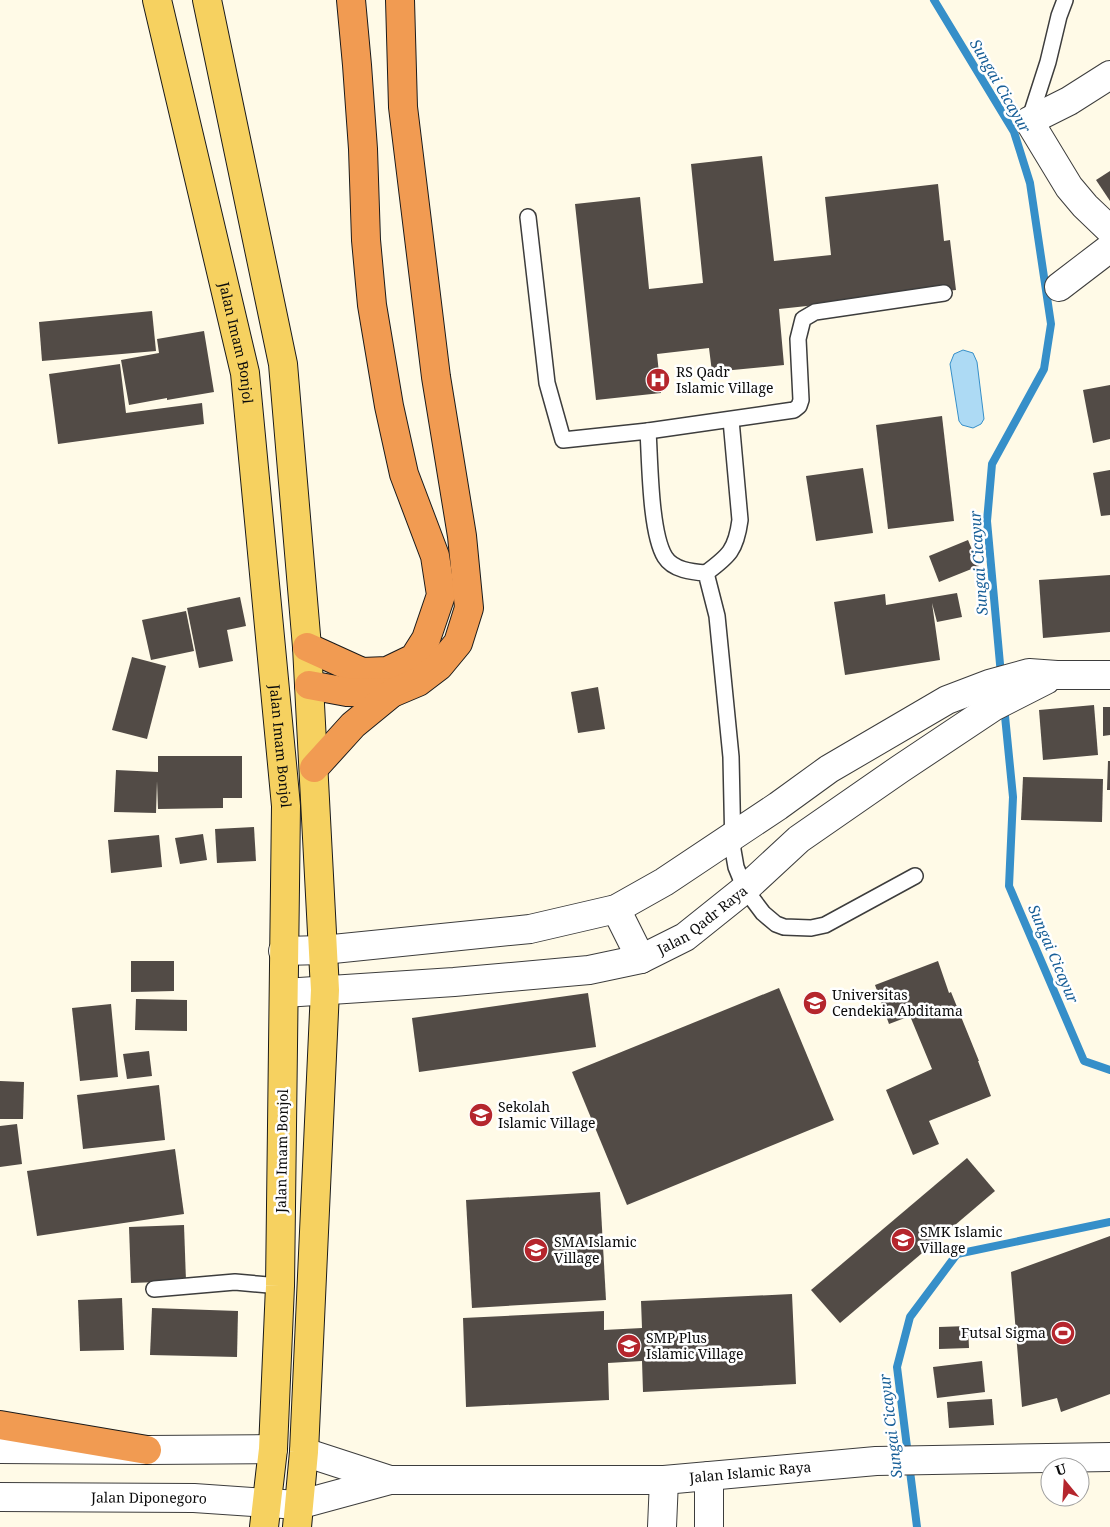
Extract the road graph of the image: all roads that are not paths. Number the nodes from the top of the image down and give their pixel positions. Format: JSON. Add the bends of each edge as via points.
{"nodes":[{"id":1,"x":157,"y":0,"type":"edge"},
{"id":2,"x":207,"y":0,"type":"edge"},
{"id":3,"x":351,"y":0,"type":"edge"},
{"id":4,"x":400,"y":0,"type":"edge"},
{"id":5,"x":1065,"y":0,"type":"edge"},
{"id":6,"x":1110,"y":75,"type":"edge"},
{"id":7,"x":1029,"y":121,"type":"junction"},
{"id":8,"x":528,"y":217,"type":"dead end"},
{"id":9,"x":1110,"y":230,"type":"edge"},
{"id":10,"x":1110,"y":248,"type":"edge"},
{"id":11,"x":1059,"y":287,"type":"dead end"},
{"id":12,"x":944,"y":293,"type":"dead end"},
{"id":13,"x":731,"y":420,"type":"junction"},
{"id":14,"x":648,"y":431,"type":"junction"},
{"id":15,"x":706,"y":573,"type":"junction"},
{"id":16,"x":307,"y":647,"type":"junction"},
{"id":17,"x":1110,"y":675,"type":"edge"},
{"id":18,"x":309,"y":686,"type":"junction"},
{"id":19,"x":392,"y":693,"type":"junction"},
{"id":20,"x":991,"y":695,"type":"junction"},
{"id":21,"x":314,"y":768,"type":"junction"},
{"id":22,"x":733,"y":836,"type":"junction"},
{"id":23,"x":915,"y":876,"type":"dead end"},
{"id":24,"x":745,"y":889,"type":"junction"},
{"id":25,"x":616,"y":909,"type":"junction"},
{"id":26,"x":323,"y":950,"type":"junction"},
{"id":27,"x":283,"y":951,"type":"junction"},
{"id":28,"x":641,"y":959,"type":"junction"},
{"id":29,"x":325,"y":990,"type":"junction"},
{"id":30,"x":284,"y":993,"type":"junction"},
{"id":31,"x":280,"y":1286,"type":"junction"},
{"id":32,"x":154,"y":1290,"type":"dead end"},
{"id":33,"x":0,"y":1425,"type":"edge"},
{"id":34,"x":0,"y":1449,"type":"edge"},
{"id":35,"x":273,"y":1449,"type":"junction"},
{"id":36,"x":147,"y":1450,"type":"junction"},
{"id":37,"x":304,"y":1452,"type":"junction"},
{"id":38,"x":1110,"y":1457,"type":"edge"},
{"id":39,"x":709,"y":1476,"type":"junction"},
{"id":40,"x":390,"y":1480,"type":"junction"},
{"id":41,"x":664,"y":1480,"type":"junction"},
{"id":42,"x":0,"y":1497,"type":"edge"},
{"id":43,"x":265,"y":1515,"type":"edge"},
{"id":44,"x":298,"y":1516,"type":"edge"},
{"id":45,"x":662,"y":1527,"type":"edge"},
{"id":46,"x":709,"y":1527,"type":"edge"}],
"edges":[{"from":1,"to":27,"type":"main road","name":"Jalan Imam Bonjol","via":[[245,373],[286,806]]},
{"from":2,"to":16,"type":"main road","via":[[283,364]]},
{"from":3,"to":16,"type":"highway","via":[[372,306],[404,474],[435,556],[441,595],[426,639],[414,658],[388,672],[362,672]]},
{"from":4,"to":19,"type":"highway","via":[[403,107],[436,377],[462,536],[469,608],[458,643],[439,666],[418,682]]},
{"from":5,"to":7,"type":"lane"},
{"from":6,"to":7,"type":"street"},
{"from":7,"to":9,"type":"street","via":[[1069,187]]},
{"from":8,"to":14,"type":"lane","via":[[547,383],[563,440]]},
{"from":10,"to":11,"type":"street"},
{"from":12,"to":13,"type":"lane","via":[[815,312],[803,319],[798,339],[799,406],[794,410]]},
{"from":13,"to":14,"type":"lane"},
{"from":13,"to":15,"type":"lane","via":[[740,520],[738,535],[726,559]]},
{"from":14,"to":15,"type":"lane","via":[[654,513],[665,557],[689,572]]},
{"from":15,"to":22,"type":"lane","via":[[718,626],[731,757]]},
{"from":16,"to":18,"type":"main road"},
{"from":17,"to":20,"type":"street","name":"Jalan Qadr Raya","via":[[1057,675],[1030,680]]},
{"from":18,"to":19,"type":"highway","via":[[347,692]]},
{"from":18,"to":21,"type":"main road"},
{"from":19,"to":21,"type":"highway","via":[[353,725]]},
{"from":20,"to":22,"type":"street","name":"Jalan Qadr Raya","via":[[947,700],[829,769]]},
{"from":20,"to":24,"type":"street","name":"Jalan Qadr Raya","via":[[900,768],[799,839]]},
{"from":21,"to":26,"type":"main road"},
{"from":22,"to":24,"type":"lane","via":[[736,867]]},
{"from":22,"to":25,"type":"street","name":"Jalan Qadr Raya","via":[[664,882]]},
{"from":23,"to":24,"type":"lane","via":[[825,925],[811,928],[776,924]]},
{"from":24,"to":28,"type":"street","name":"Jalan Qadr Raya","via":[[685,936]]},
{"from":25,"to":26,"type":"street","name":"Jalan Qadr Raya","via":[[530,929]]},
{"from":25,"to":28,"type":"street"},
{"from":26,"to":27,"type":"street","name":"Jalan Qadr Raya"},
{"from":26,"to":29,"type":"main road"},
{"from":27,"to":30,"type":"main road","name":"Jalan Imam Bonjol"},
{"from":28,"to":29,"type":"street","name":"Jalan Qadr Raya","via":[[589,970]]},
{"from":29,"to":30,"type":"street","name":"Jalan Qadr Raya"},
{"from":29,"to":37,"type":"main road"},
{"from":30,"to":31,"type":"main road","name":"Jalan Imam Bonjol"},
{"from":31,"to":32,"type":"lane","via":[[235,1282]]},
{"from":31,"to":35,"type":"main road","name":"Jalan Imam Bonjol"},
{"from":33,"to":36,"type":"highway"},
{"from":34,"to":36,"type":"street"},
{"from":35,"to":36,"type":"street"},
{"from":35,"to":43,"type":"main road","name":"Jalan Imam Bonjol"},
{"from":37,"to":40,"type":"street","name":"Jalan Islamic Raya"},
{"from":37,"to":44,"type":"main road"},
{"from":38,"to":39,"type":"street","name":"Jalan Islamic Raya","via":[[876,1460]]},
{"from":39,"to":41,"type":"street","name":"Jalan Islamic Raya"},
{"from":39,"to":46,"type":"street"},
{"from":40,"to":41,"type":"street","name":"Jalan Islamic Raya"},
{"from":40,"to":44,"type":"street","name":"Jalan Islamic Raya"},
{"from":41,"to":45,"type":"street"},
{"from":42,"to":43,"type":"street","name":"Jalan Diponegoro","via":[[194,1498]]},
{"from":43,"to":44,"type":"street","name":"Jalan Diponegoro"}]}
